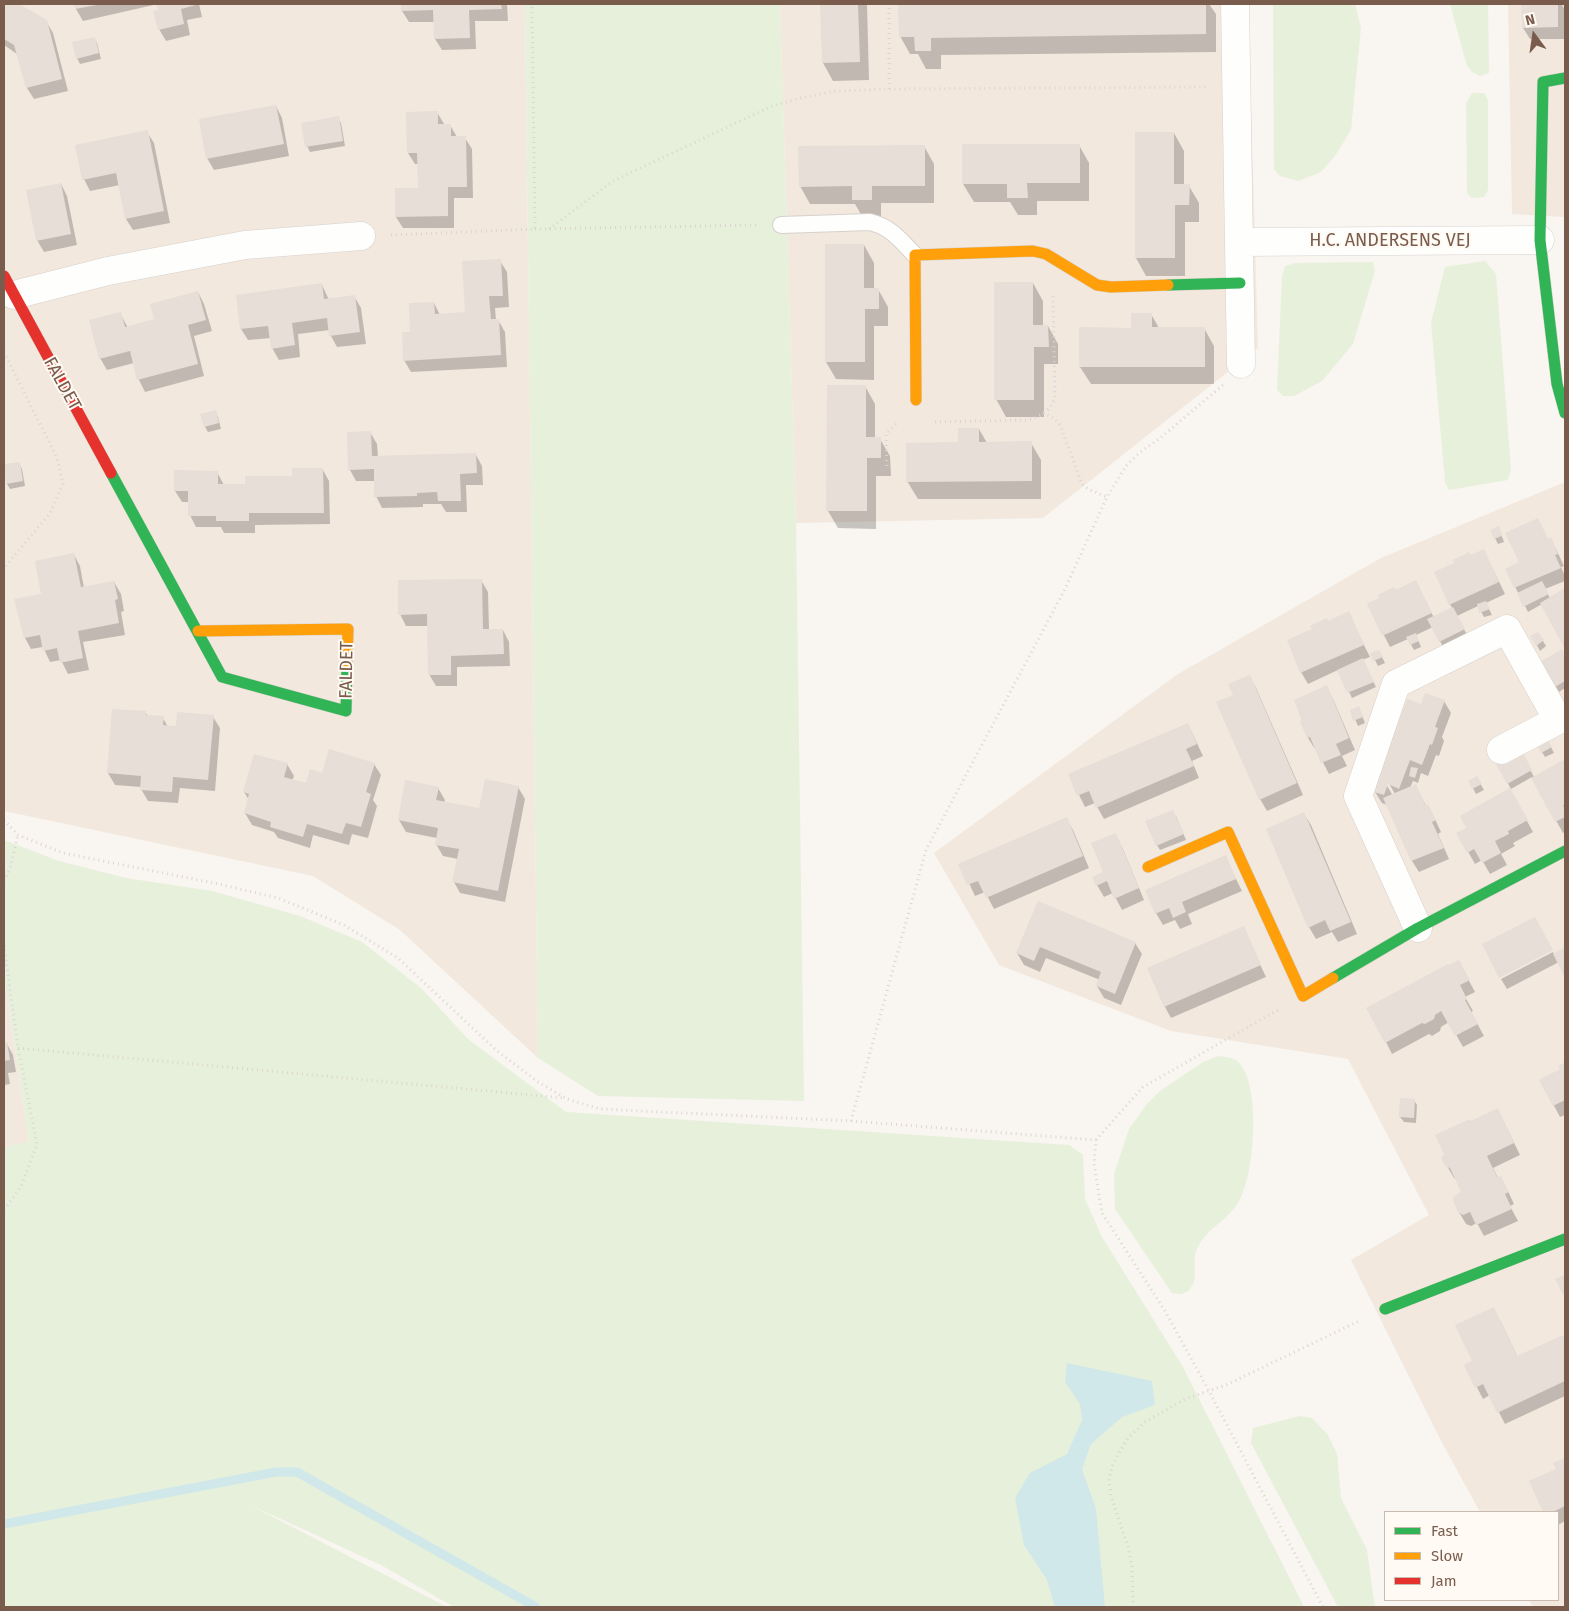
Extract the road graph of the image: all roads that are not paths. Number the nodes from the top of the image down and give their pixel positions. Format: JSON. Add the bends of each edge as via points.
{"nodes":[{"id":1,"x":1235,"y":4,"type":"edge"},
{"id":2,"x":1565,"y":78,"type":"edge"},
{"id":3,"x":781,"y":225,"type":"road end"},
{"id":4,"x":361,"y":236,"type":"road end"},
{"id":5,"x":1540,"y":240,"type":"junction"},
{"id":6,"x":1239,"y":242,"type":"junction"},
{"id":7,"x":915,"y":254,"type":"junction"},
{"id":8,"x":1240,"y":283,"type":"junction"},
{"id":9,"x":9,"y":286,"type":"edge"},
{"id":10,"x":1241,"y":364,"type":"road end"},
{"id":11,"x":916,"y":400,"type":"dead end"},
{"id":12,"x":1565,"y":413,"type":"edge"},
{"id":13,"x":198,"y":632,"type":"junction"},
{"id":14,"x":1501,"y":750,"type":"dead end"},
{"id":15,"x":1565,"y":851,"type":"edge"},
{"id":16,"x":1148,"y":867,"type":"dead end"},
{"id":17,"x":1418,"y":928,"type":"junction"},
{"id":18,"x":1565,"y":1238,"type":"edge"},
{"id":19,"x":1385,"y":1309,"type":"road end"}],
"edges":[{"from":1,"to":6,"type":"street"},
{"from":2,"to":5,"type":"street","via":[[1543,82]]},
{"from":3,"to":7,"type":"lane","via":[[881,224]]},
{"from":4,"to":9,"type":"street","name":"FALDET","via":[[245,244],[108,271]]},
{"from":5,"to":6,"type":"street","name":"H.C. ANDERSENS VEJ"},
{"from":5,"to":12,"type":"street","via":[[1557,384]]},
{"from":6,"to":8,"type":"street"},
{"from":7,"to":8,"type":"street","via":[[1033,251],[1046,254],[1097,285],[1111,287]]},
{"from":7,"to":11,"type":"street"},
{"from":8,"to":10,"type":"street"},
{"from":9,"to":13,"type":"street","name":"FALDET"},
{"from":13,"to":13,"type":"street","name":"FALDET","via":[[222,677],[346,711],[348,629]]},
{"from":14,"to":17,"type":"street","via":[[1558,720],[1507,629],[1396,684],[1358,796]]},
{"from":15,"to":17,"type":"street"},
{"from":16,"to":17,"type":"street","via":[[1228,832],[1303,996]]},
{"from":18,"to":19,"type":"street"}]}
